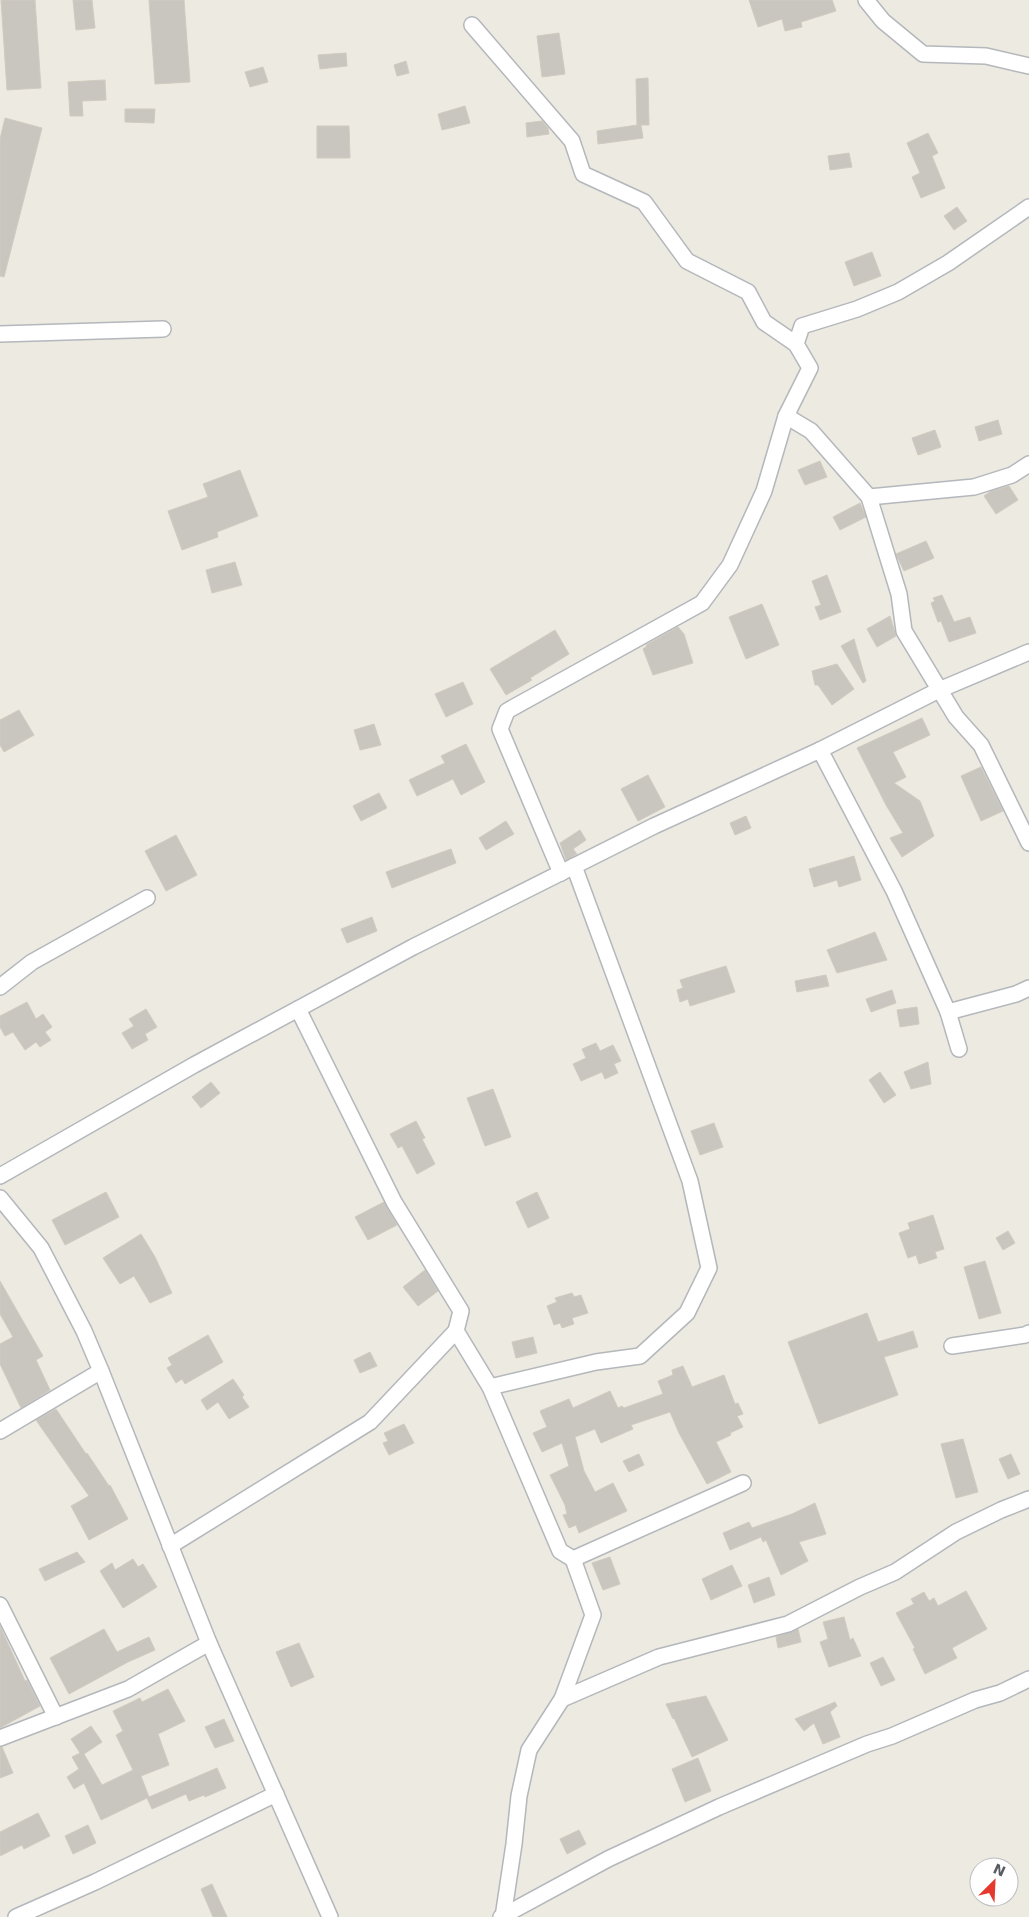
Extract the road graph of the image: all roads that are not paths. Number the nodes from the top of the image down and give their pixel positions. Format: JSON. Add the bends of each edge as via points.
{"nodes":[{"id":1,"x":866,"y":0,"type":"edge"},
{"id":2,"x":472,"y":25,"type":"dead end"},
{"id":3,"x":1029,"y":66,"type":"edge"},
{"id":4,"x":1029,"y":206,"type":"edge"},
{"id":5,"x":163,"y":329,"type":"dead end"},
{"id":6,"x":0,"y":334,"type":"edge"},
{"id":7,"x":796,"y":344,"type":"junction"},
{"id":8,"x":786,"y":416,"type":"junction"},
{"id":9,"x":1029,"y":464,"type":"edge"},
{"id":10,"x":869,"y":497,"type":"junction"},
{"id":11,"x":1029,"y":652,"type":"edge"},
{"id":12,"x":940,"y":690,"type":"junction"},
{"id":13,"x":820,"y":750,"type":"junction"},
{"id":14,"x":1029,"y":843,"type":"edge"},
{"id":15,"x":567,"y":869,"type":"junction"},
{"id":16,"x":147,"y":898,"type":"dead end"},
{"id":17,"x":0,"y":987,"type":"edge"},
{"id":18,"x":1029,"y":988,"type":"edge"},
{"id":19,"x":298,"y":1009,"type":"junction"},
{"id":20,"x":948,"y":1012,"type":"junction"},
{"id":21,"x":959,"y":1049,"type":"dead end"},
{"id":22,"x":0,"y":1176,"type":"edge"},
{"id":23,"x":0,"y":1198,"type":"edge"},
{"id":24,"x":456,"y":1331,"type":"junction"},
{"id":25,"x":1029,"y":1333,"type":"edge"},
{"id":26,"x":952,"y":1346,"type":"dead end"},
{"id":27,"x":101,"y":1371,"type":"junction"},
{"id":28,"x":490,"y":1387,"type":"junction"},
{"id":29,"x":0,"y":1432,"type":"edge"},
{"id":30,"x":743,"y":1482,"type":"dead end"},
{"id":31,"x":1029,"y":1499,"type":"edge"},
{"id":32,"x":170,"y":1546,"type":"junction"},
{"id":33,"x":573,"y":1559,"type":"junction"},
{"id":34,"x":0,"y":1605,"type":"edge"},
{"id":35,"x":209,"y":1643,"type":"junction"},
{"id":36,"x":1029,"y":1679,"type":"edge"},
{"id":37,"x":562,"y":1699,"type":"junction"},
{"id":38,"x":56,"y":1717,"type":"junction"},
{"id":39,"x":0,"y":1738,"type":"edge"},
{"id":40,"x":276,"y":1794,"type":"junction"},
{"id":41,"x":16,"y":1917,"type":"edge"},
{"id":42,"x":330,"y":1917,"type":"edge"},
{"id":43,"x":502,"y":1917,"type":"edge"}],
"edges":[{"from":1,"to":3,"type":"street","via":[[883,21],[923,54],[986,56]]},
{"from":2,"to":7,"type":"street","via":[[572,141],[583,174],[644,202],[688,261],[748,292],[764,322]]},
{"from":4,"to":7,"type":"street","via":[[948,263],[898,292],[802,326]]},
{"from":5,"to":6,"type":"street"},
{"from":7,"to":8,"type":"street","via":[[810,368]]},
{"from":8,"to":10,"type":"street","via":[[811,431]]},
{"from":8,"to":15,"type":"street","via":[[764,491],[730,565],[702,603],[507,710],[500,729]]},
{"from":9,"to":10,"type":"street","via":[[1012,475],[974,487]]},
{"from":10,"to":12,"type":"street","via":[[899,594],[904,630]]},
{"from":11,"to":12,"type":"street"},
{"from":12,"to":13,"type":"street"},
{"from":12,"to":14,"type":"street","via":[[956,717],[981,745]]},
{"from":13,"to":15,"type":"street"},
{"from":13,"to":20,"type":"street","via":[[894,891]]},
{"from":15,"to":19,"type":"street"},
{"from":15,"to":28,"type":"street","via":[[690,1180],[709,1268],[687,1312],[640,1356],[596,1362]]},
{"from":16,"to":17,"type":"street","via":[[32,962]]},
{"from":18,"to":20,"type":"street"},
{"from":19,"to":22,"type":"street"},
{"from":19,"to":24,"type":"street","via":[[394,1202],[461,1311]]},
{"from":20,"to":21,"type":"street"},
{"from":23,"to":27,"type":"street","via":[[41,1248]]},
{"from":24,"to":28,"type":"street"},
{"from":24,"to":32,"type":"street","via":[[370,1422]]},
{"from":25,"to":26,"type":"street"},
{"from":27,"to":29,"type":"street"},
{"from":27,"to":32,"type":"street"},
{"from":28,"to":33,"type":"street","via":[[560,1551]]},
{"from":30,"to":33,"type":"street"},
{"from":31,"to":37,"type":"street","via":[[956,1532],[895,1572],[788,1624],[659,1657]]},
{"from":32,"to":35,"type":"street"},
{"from":33,"to":37,"type":"street","via":[[593,1615]]},
{"from":34,"to":38,"type":"street"},
{"from":35,"to":38,"type":"street","via":[[128,1689]]},
{"from":35,"to":40,"type":"street"},
{"from":36,"to":43,"type":"street","via":[[719,1807],[608,1859]]},
{"from":37,"to":43,"type":"street","via":[[529,1750],[519,1796]]},
{"from":38,"to":39,"type":"street"},
{"from":40,"to":41,"type":"street"},
{"from":40,"to":42,"type":"street"}]}
